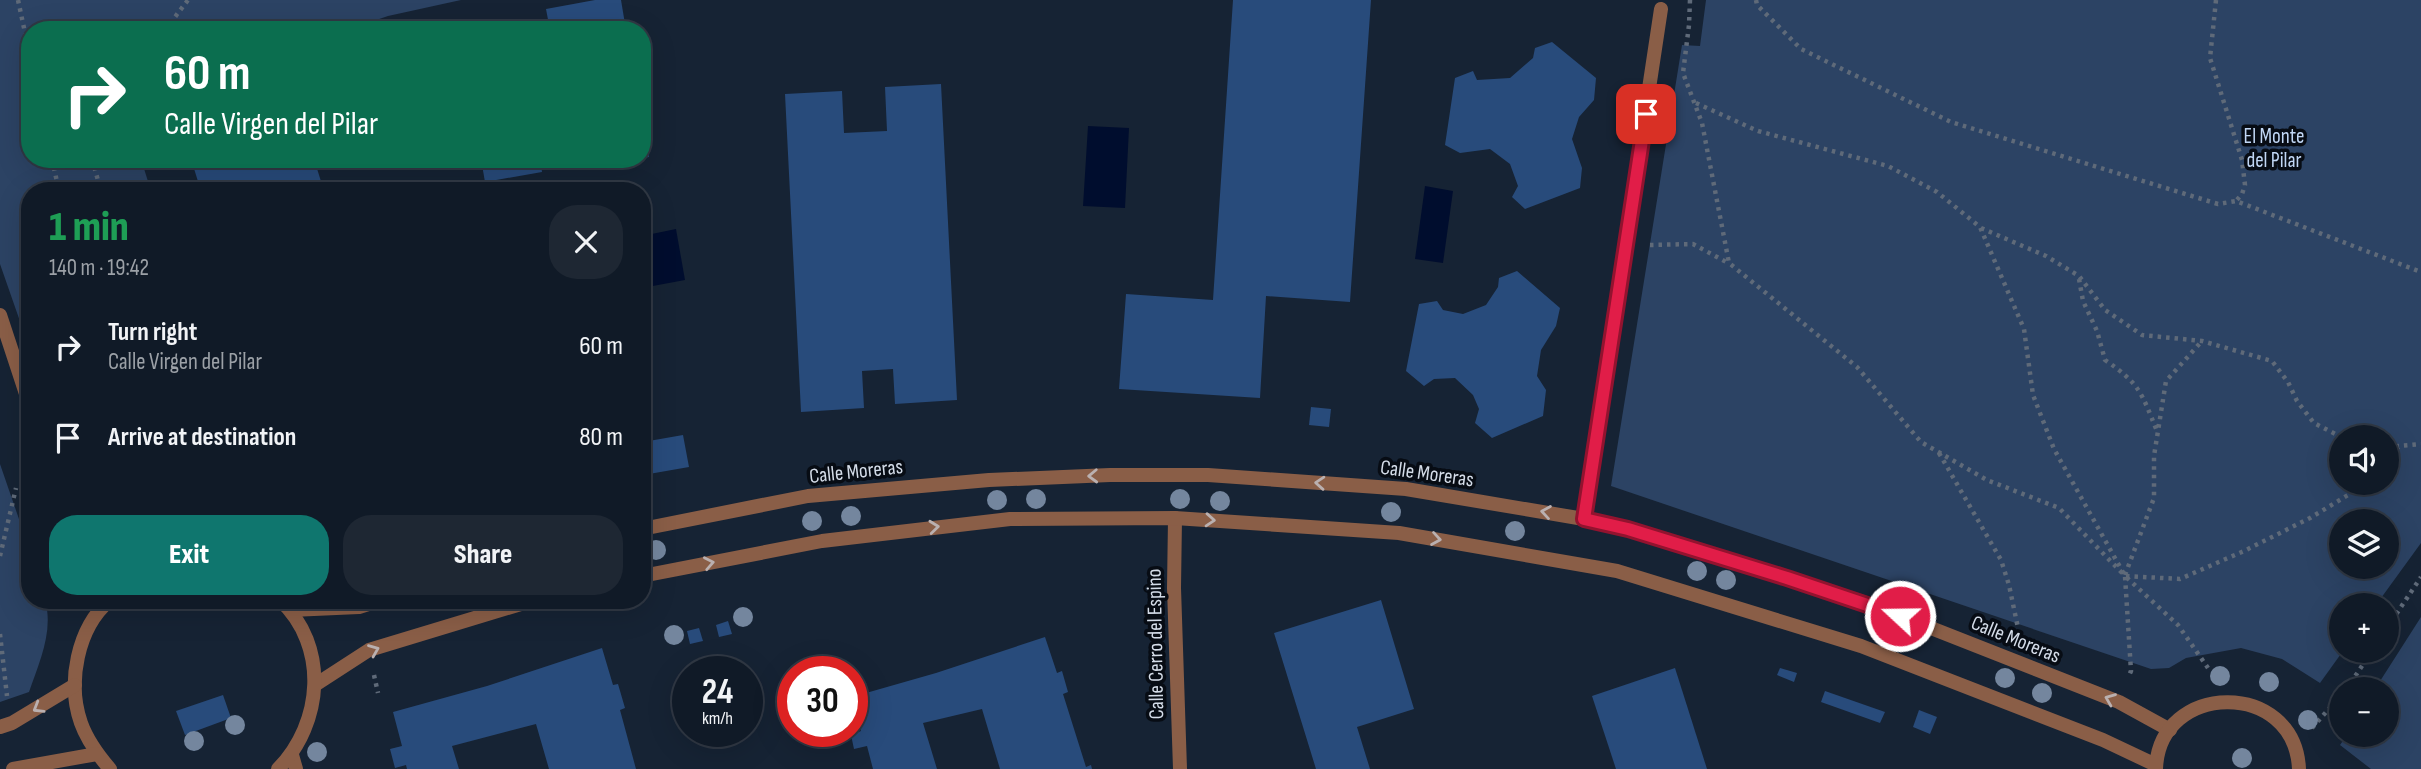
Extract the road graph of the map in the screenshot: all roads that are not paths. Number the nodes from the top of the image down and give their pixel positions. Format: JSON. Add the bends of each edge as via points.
{"nodes":[{"id":1,"x":1661,"y":9,"type":"dead end"},
{"id":2,"x":0,"y":315,"type":"edge"},
{"id":3,"x":21,"y":379,"type":"edge"},
{"id":4,"x":1175,"y":518,"type":"junction"},
{"id":5,"x":1584,"y":519,"type":"junction"},
{"id":6,"x":651,"y":527,"type":"edge"},
{"id":7,"x":651,"y":574,"type":"edge"},
{"id":8,"x":101,"y":609,"type":"edge"},
{"id":9,"x":289,"y":609,"type":"edge"},
{"id":10,"x":504,"y":609,"type":"edge"},
{"id":11,"x":75,"y":685,"type":"junction"},
{"id":12,"x":315,"y":685,"type":"junction"},
{"id":13,"x":0,"y":727,"type":"edge"},
{"id":14,"x":2170,"y":730,"type":"junction"},
{"id":15,"x":97,"y":754,"type":"junction"},
{"id":16,"x":294,"y":762,"type":"edge"},
{"id":17,"x":2156,"y":767,"type":"edge"},
{"id":18,"x":13,"y":769,"type":"edge"},
{"id":19,"x":110,"y":769,"type":"edge"},
{"id":20,"x":278,"y":769,"type":"edge"},
{"id":21,"x":1180,"y":769,"type":"edge"},
{"id":22,"x":2299,"y":769,"type":"edge"}],
"edges":[{"from":1,"to":5,"type":"street"},
{"from":2,"to":3,"type":"street"},
{"from":7,"to":4,"type":"street","one_way":true,"via":[[822,541],[931,527],[1010,519]]},
{"from":4,"to":17,"type":"street","one_way":true,"via":[[1399,533],[1617,571],[1861,646],[2103,740]]},
{"from":4,"to":21,"type":"street","name":"Calle Cerro del Espino"},
{"from":5,"to":6,"type":"street","name":"Calle Moreras","one_way":true,"via":[[1406,489],[1208,475],[1110,475],[808,496]]},
{"from":14,"to":5,"type":"street","name":"Calle Moreras","one_way":true,"via":[[2119,702],[1875,606]]},
{"from":8,"to":11,"type":"street","via":[[78,656]]},
{"from":9,"to":12,"type":"street","via":[[313,658]]},
{"from":12,"to":10,"type":"street","one_way":true,"via":[[369,650]]},
{"from":11,"to":13,"type":"street","one_way":true},
{"from":11,"to":15,"type":"street","via":[[80,722]]},
{"from":12,"to":16,"type":"street","via":[[309,722]]},
{"from":14,"to":17,"type":"street"},
{"from":14,"to":22,"type":"street","via":[[2186,714],[2207,704],[2230,701],[2252,705],[2285,729]]},
{"from":15,"to":18,"type":"street"},
{"from":15,"to":19,"type":"street"},
{"from":16,"to":20,"type":"street"}]}
